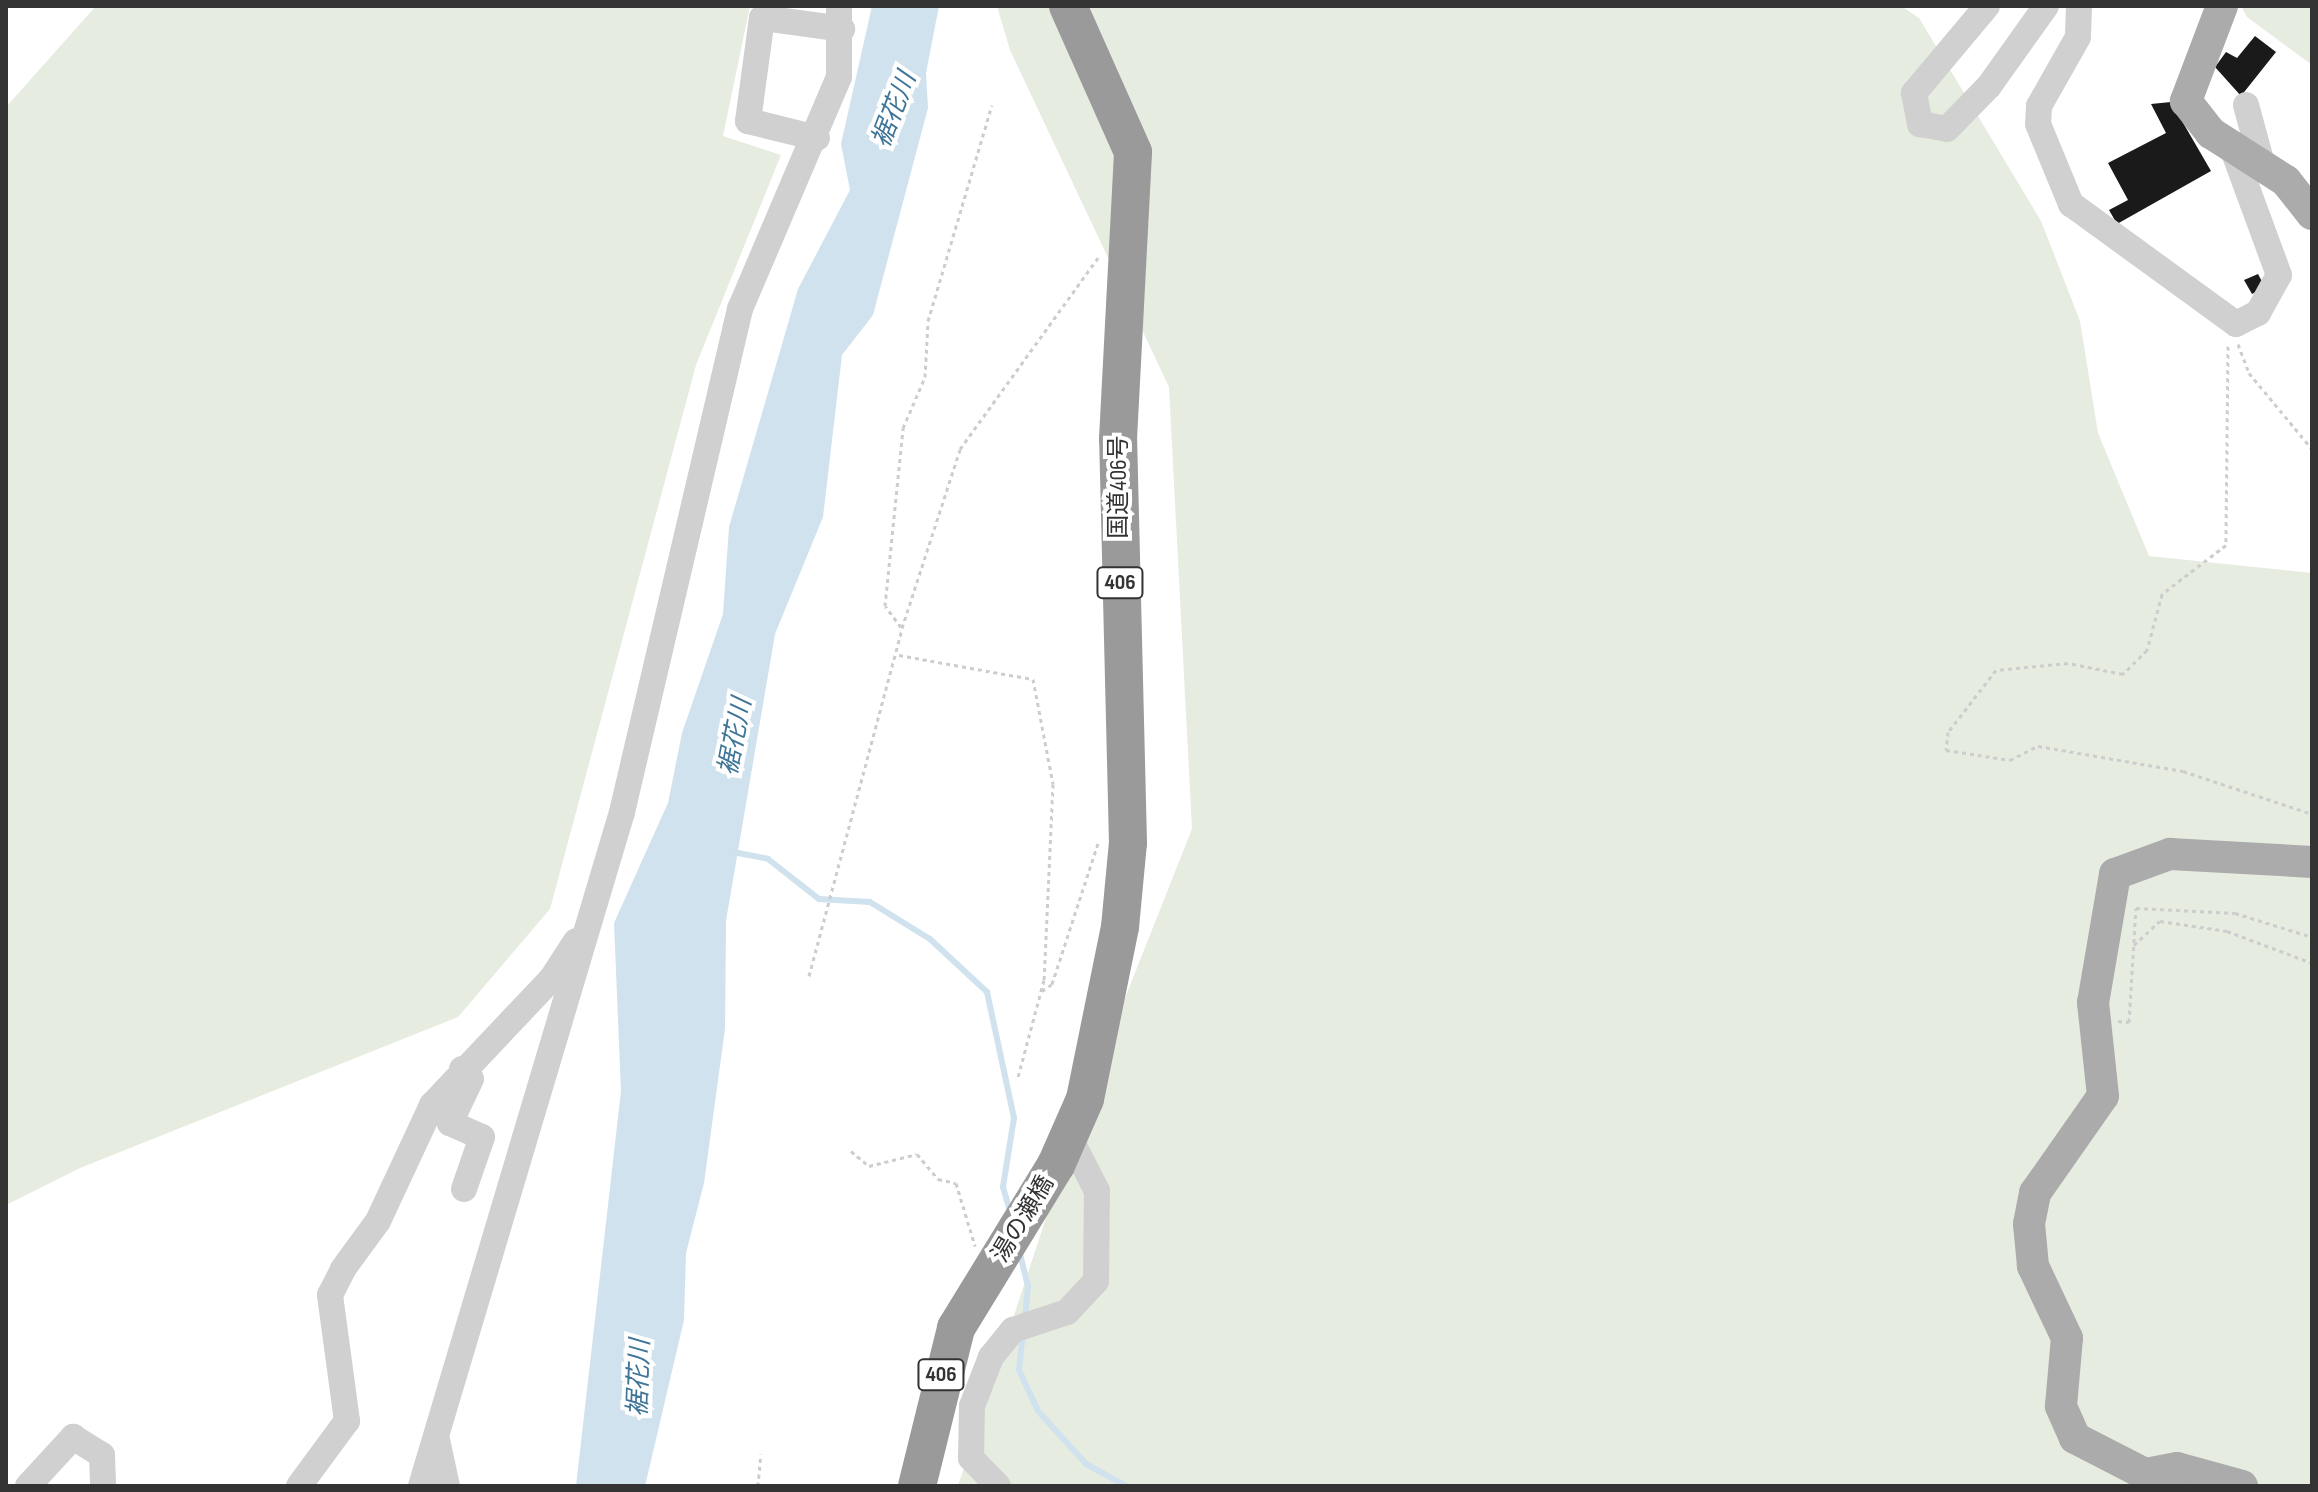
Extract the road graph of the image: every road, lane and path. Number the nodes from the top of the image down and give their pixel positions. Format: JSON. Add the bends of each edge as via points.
{"nodes":[{"id":1,"x":1068,"y":6,"type":"edge"},
{"id":2,"x":1987,"y":6,"type":"edge"},
{"id":3,"x":2046,"y":6,"type":"edge"},
{"id":4,"x":2079,"y":6,"type":"edge"},
{"id":5,"x":2222,"y":6,"type":"edge"},
{"id":6,"x":840,"y":18,"type":"edge"},
{"id":7,"x":992,"y":105,"type":"dead end"},
{"id":8,"x":2246,"y":105,"type":"dead end"},
{"id":9,"x":817,"y":138,"type":"junction"},
{"id":10,"x":2232,"y":147,"type":"junction"},
{"id":11,"x":2262,"y":164,"type":"junction"},
{"id":12,"x":2312,"y":214,"type":"edge"},
{"id":13,"x":1103,"y":251,"type":"dead end"},
{"id":14,"x":2236,"y":324,"type":"junction"},
{"id":15,"x":2312,"y":449,"type":"edge"},
{"id":16,"x":902,"y":628,"type":"junction"},
{"id":17,"x":899,"y":655,"type":"junction"},
{"id":18,"x":2312,"y":814,"type":"edge"},
{"id":19,"x":1100,"y":830,"type":"dead end"},
{"id":20,"x":2312,"y":862,"type":"edge"},
{"id":21,"x":589,"y":921,"type":"junction"},
{"id":22,"x":2312,"y":937,"type":"edge"},
{"id":23,"x":2134,"y":945,"type":"junction"},
{"id":24,"x":2312,"y":963,"type":"edge"},
{"id":25,"x":809,"y":976,"type":"dead end"},
{"id":26,"x":1042,"y":991,"type":"junction"},
{"id":27,"x":2095,"y":1019,"type":"junction"},
{"id":28,"x":462,"y":1069,"type":"junction"},
{"id":29,"x":1018,"y":1077,"type":"dead end"},
{"id":30,"x":851,"y":1151,"type":"dead end"},
{"id":31,"x":1063,"y":1151,"type":"junction"},
{"id":32,"x":464,"y":1189,"type":"dead end"},
{"id":33,"x":983,"y":1261,"type":"junction"},
{"id":34,"x":436,"y":1436,"type":"junction"},
{"id":35,"x":761,"y":1454,"type":"dead end"},
{"id":36,"x":28,"y":1486,"type":"edge"},
{"id":37,"x":103,"y":1486,"type":"edge"},
{"id":38,"x":299,"y":1486,"type":"edge"},
{"id":39,"x":421,"y":1486,"type":"edge"},
{"id":40,"x":447,"y":1486,"type":"edge"},
{"id":41,"x":758,"y":1486,"type":"edge"},
{"id":42,"x":917,"y":1486,"type":"edge"},
{"id":43,"x":998,"y":1486,"type":"edge"},
{"id":44,"x":2242,"y":1486,"type":"edge"}],
"edges":[{"from":1,"to":31,"type":"highway","name":"国道406号","number":"406","via":[[1133,152],[1118,439],[1128,843],[1109,1006]]},
{"from":2,"to":3,"type":"street","via":[[1914,93],[1920,124],[1947,129],[1989,86]]},
{"from":4,"to":14,"type":"street","via":[[2078,37],[2039,106],[2038,124],[2071,204]]},
{"from":5,"to":10,"type":"main road","via":[[2186,101]]},
{"from":6,"to":9,"type":"street","via":[[839,77]]},
{"from":6,"to":9,"type":"street","via":[[762,18],[748,121]]},
{"from":7,"to":16,"type":"path","via":[[928,321],[925,377],[903,428],[885,606]]},
{"from":8,"to":11,"type":"street"},
{"from":9,"to":21,"type":"street","via":[[740,309]]},
{"from":10,"to":11,"type":"main road"},
{"from":10,"to":14,"type":"street","via":[[2279,275],[2258,313]]},
{"from":11,"to":12,"type":"main road","via":[[2299,193]]},
{"from":13,"to":16,"type":"path","via":[[960,449]]},
{"from":14,"to":15,"type":"path","via":[[2241,360]]},
{"from":14,"to":18,"type":"path","via":[[2228,347],[2226,545],[2162,594],[2147,650],[2123,674],[2068,663],[1996,670],[1948,732],[1946,750],[2010,760],[2038,746],[2183,771]]},
{"from":16,"to":17,"type":"path"},
{"from":17,"to":25,"type":"path"},
{"from":17,"to":26,"type":"path","via":[[1033,679],[1053,784]]},
{"from":19,"to":26,"type":"path","via":[[1052,984]]},
{"from":20,"to":27,"type":"main road","via":[[2170,854],[2115,874],[2103,918]]},
{"from":21,"to":28,"type":"street","via":[[552,978]]},
{"from":21,"to":34,"type":"street"},
{"from":22,"to":23,"type":"path","via":[[2235,913],[2136,908]]},
{"from":23,"to":24,"type":"path","via":[[2160,921],[2227,931]]},
{"from":23,"to":27,"type":"path","via":[[2129,1022]]},
{"from":26,"to":29,"type":"path"},
{"from":27,"to":44,"type":"main road","via":[[2103,1096],[2035,1193],[2029,1224],[2033,1266],[2067,1338],[2061,1406],[2075,1438],[2101,1458],[2145,1474],[2177,1468]]},
{"from":28,"to":32,"type":"street","via":[[471,1079],[450,1123],[482,1137]]},
{"from":28,"to":38,"type":"street","via":[[432,1105],[378,1221],[330,1295],[347,1421]]},
{"from":30,"to":33,"type":"path","via":[[869,1166],[917,1154],[938,1179],[956,1183]]},
{"from":31,"to":33,"type":"highway","name":"湯の瀬橋","number":"406"},
{"from":31,"to":43,"type":"street","via":[[1097,1191],[1096,1281],[1067,1312],[1013,1330],[991,1357],[972,1406],[971,1458]]},
{"from":33,"to":42,"type":"highway","number":"406","via":[[943,1366]]},
{"from":34,"to":39,"type":"street"},
{"from":34,"to":40,"type":"street"},
{"from":35,"to":41,"type":"path"},
{"from":36,"to":37,"type":"street","via":[[73,1437],[102,1455]]}]}
